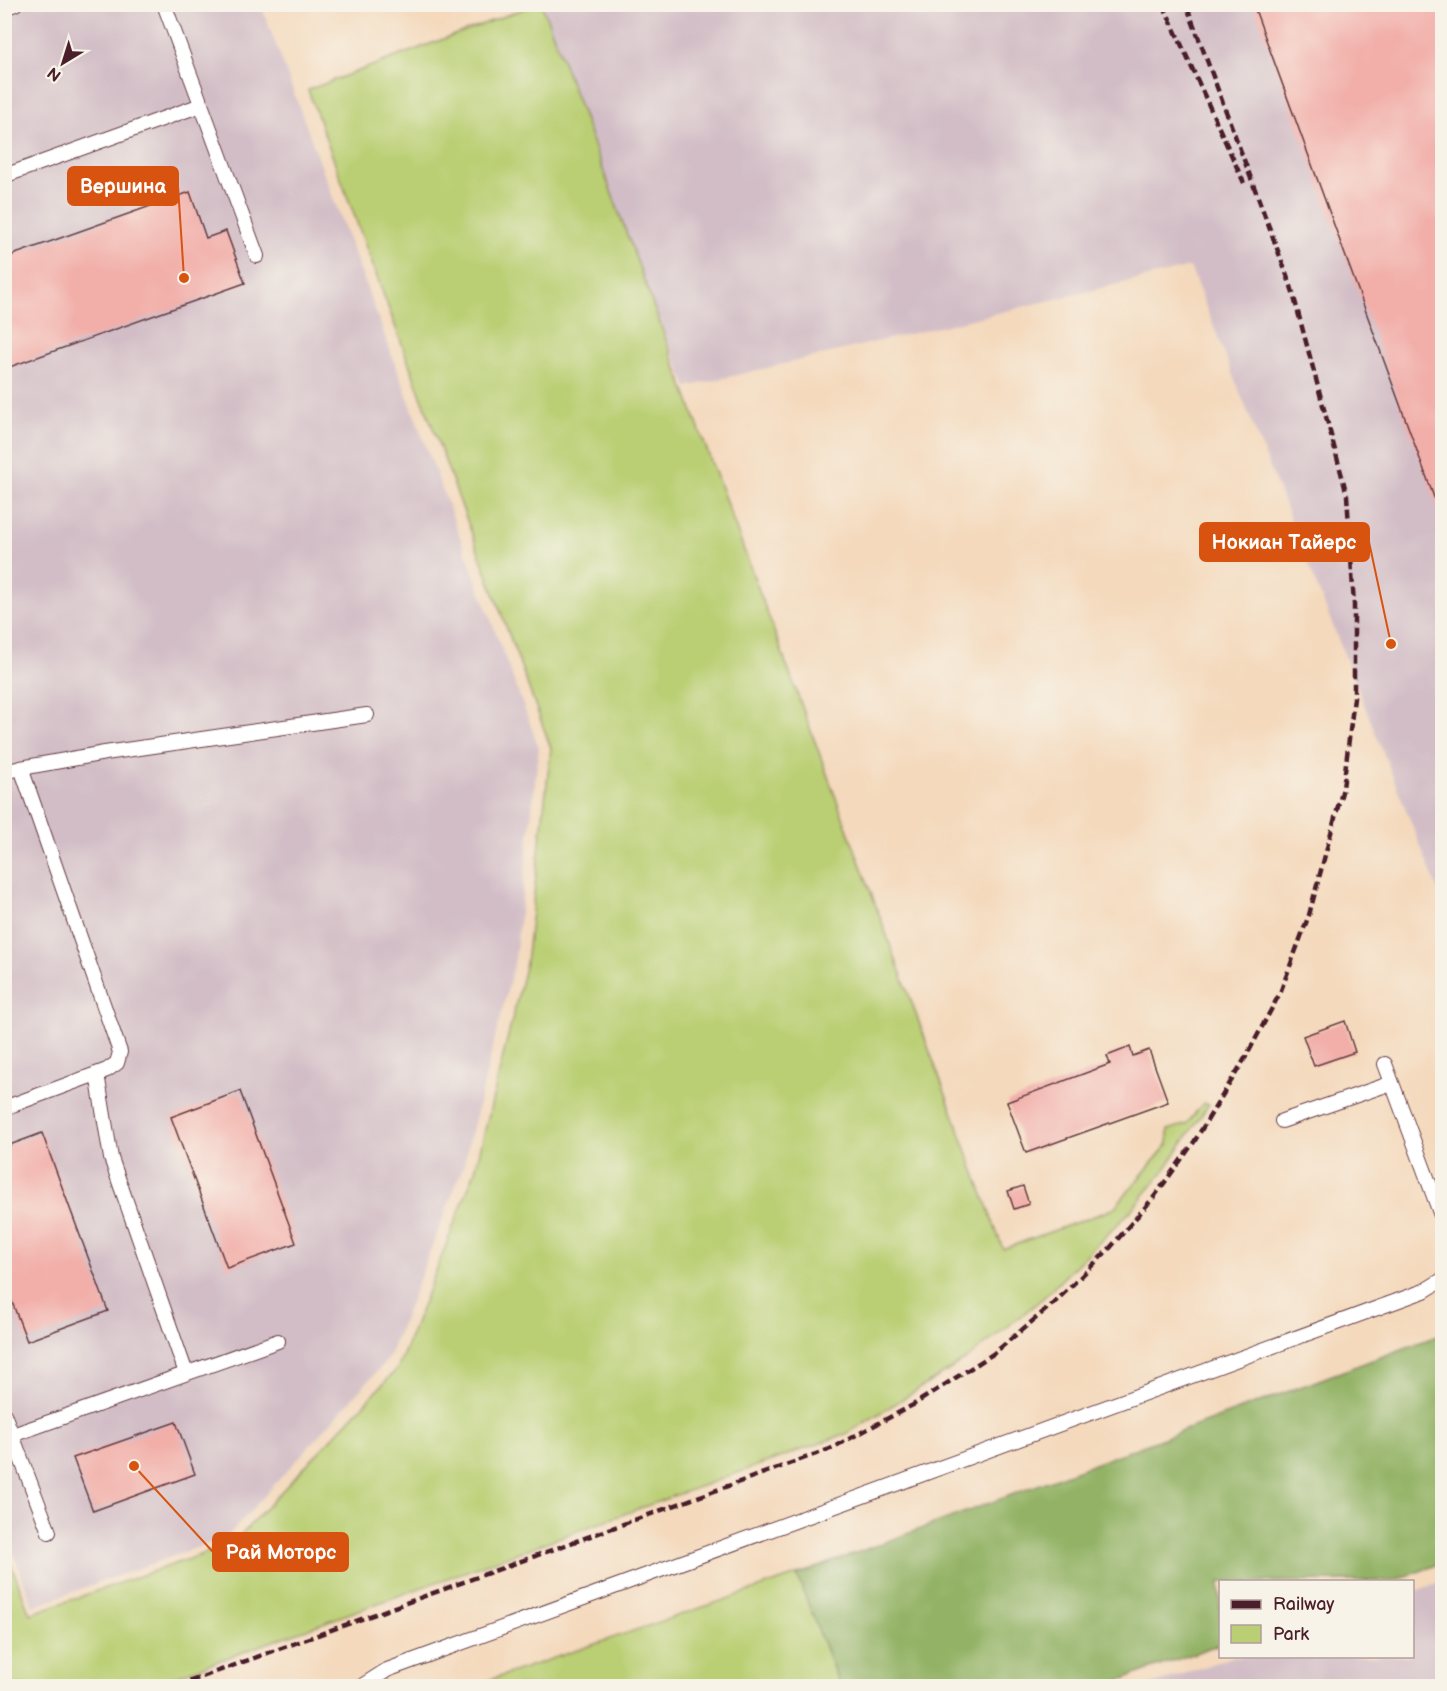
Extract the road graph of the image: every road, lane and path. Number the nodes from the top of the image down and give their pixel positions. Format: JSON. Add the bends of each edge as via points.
{"nodes":[{"id":1,"x":15,"y":4,"type":"edge"},
{"id":2,"x":164,"y":4,"type":"edge"},
{"id":3,"x":4,"y":8,"type":"edge"},
{"id":4,"x":201,"y":105,"type":"junction"},
{"id":5,"x":4,"y":176,"type":"edge"},
{"id":6,"x":257,"y":256,"type":"dead end"},
{"id":7,"x":367,"y":715,"type":"dead end"},
{"id":8,"x":21,"y":768,"type":"junction"},
{"id":9,"x":4,"y":772,"type":"edge"},
{"id":10,"x":1385,"y":1064,"type":"dead end"},
{"id":11,"x":97,"y":1074,"type":"junction"},
{"id":12,"x":1392,"y":1083,"type":"junction"},
{"id":13,"x":4,"y":1108,"type":"edge"},
{"id":14,"x":1282,"y":1122,"type":"dead end"},
{"id":15,"x":1443,"y":1218,"type":"edge"},
{"id":16,"x":1443,"y":1280,"type":"edge"},
{"id":17,"x":278,"y":1341,"type":"dead end"},
{"id":18,"x":186,"y":1373,"type":"junction"},
{"id":19,"x":4,"y":1414,"type":"edge"},
{"id":20,"x":9,"y":1437,"type":"edge"},
{"id":21,"x":49,"y":1532,"type":"dead end"},
{"id":22,"x":362,"y":1686,"type":"edge"}],
"edges":[{"from":1,"to":3,"type":"lane"},
{"from":2,"to":4,"type":"lane"},
{"from":4,"to":5,"type":"lane"},
{"from":4,"to":6,"type":"lane"},
{"from":7,"to":8,"type":"lane"},
{"from":8,"to":9,"type":"lane"},
{"from":8,"to":11,"type":"lane","via":[[120,1052],[117,1063]]},
{"from":10,"to":12,"type":"lane"},
{"from":11,"to":13,"type":"lane"},
{"from":11,"to":18,"type":"lane","via":[[111,1158]]},
{"from":12,"to":14,"type":"lane"},
{"from":12,"to":15,"type":"lane"},
{"from":16,"to":22,"type":"lane","via":[[1424,1292],[387,1670]]},
{"from":17,"to":18,"type":"lane"},
{"from":18,"to":20,"type":"lane"},
{"from":19,"to":20,"type":"lane"},
{"from":20,"to":21,"type":"lane"}]}
